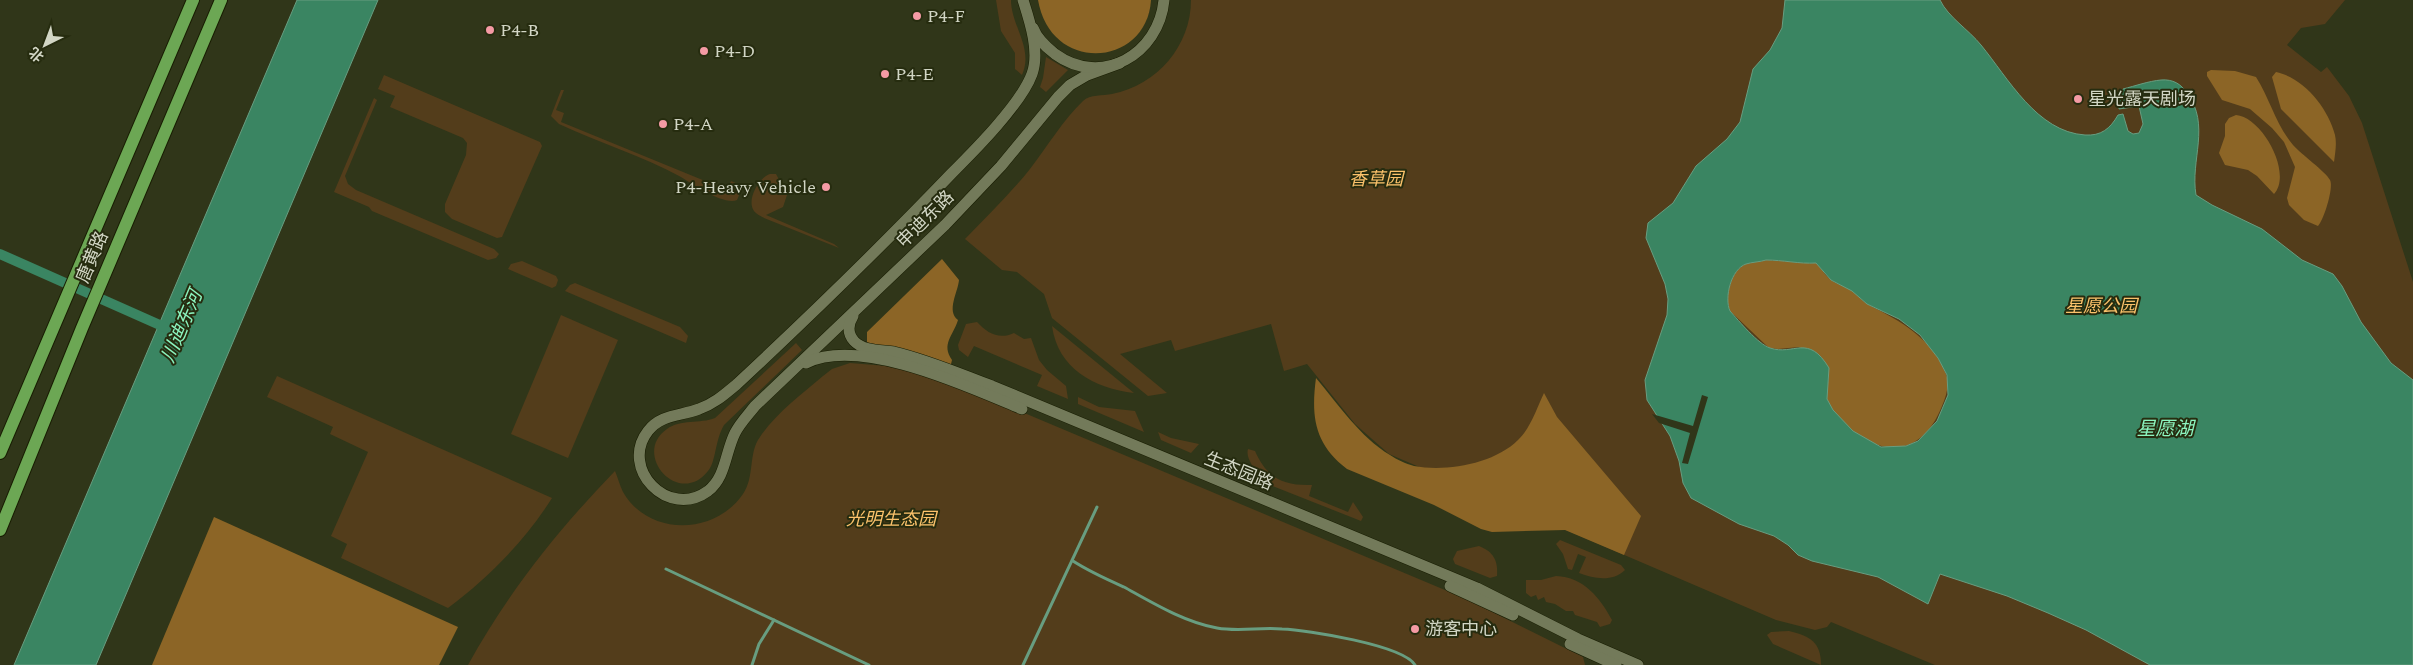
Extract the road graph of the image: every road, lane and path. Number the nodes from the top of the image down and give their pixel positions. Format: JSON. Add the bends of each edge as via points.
{"nodes":[{"id":1,"x":193,"y":0,"type":"edge"},
{"id":2,"x":221,"y":0,"type":"edge"},
{"id":3,"x":1025,"y":0,"type":"edge"},
{"id":4,"x":1164,"y":0,"type":"edge"},
{"id":5,"x":1027,"y":13,"type":"junction"},
{"id":6,"x":1120,"y":63,"type":"junction"},
{"id":7,"x":858,"y":309,"type":"junction"},
{"id":8,"x":797,"y":368,"type":"junction"},
{"id":9,"x":0,"y":453,"type":"edge"},
{"id":10,"x":0,"y":530,"type":"edge"},
{"id":11,"x":1616,"y":665,"type":"edge"},
{"id":12,"x":1638,"y":665,"type":"edge"}],
"edges":[{"from":1,"to":9,"type":"main road","name":"唐黄路"},
{"from":2,"to":10,"type":"main road","name":"唐黄路"},
{"from":3,"to":5,"type":"street"},
{"from":4,"to":6,"type":"street","via":[[1163,16],[1154,36],[1139,52]]},
{"from":5,"to":6,"type":"street","via":[[1035,33],[1062,59],[1080,66]]},
{"from":5,"to":8,"type":"street","name":"申迪东路","via":[[1034,61],[1032,74],[1025,88],[980,145],[736,384],[712,404],[666,417],[647,431],[640,453],[643,474],[650,485],[660,494],[682,500],[708,491],[721,475],[735,434],[755,406]]},
{"from":6,"to":7,"type":"street","name":"申迪东路","via":[[1087,75],[1058,96],[995,172]]},
{"from":7,"to":8,"type":"street","name":"申迪东路"},
{"from":7,"to":12,"type":"street","name":"生态园路","via":[[848,328],[859,345],[923,360],[992,386],[1476,588]]},
{"from":8,"to":11,"type":"street","name":"生态园路","via":[[816,358],[851,357],[895,363],[954,381],[1396,562]]}]}
